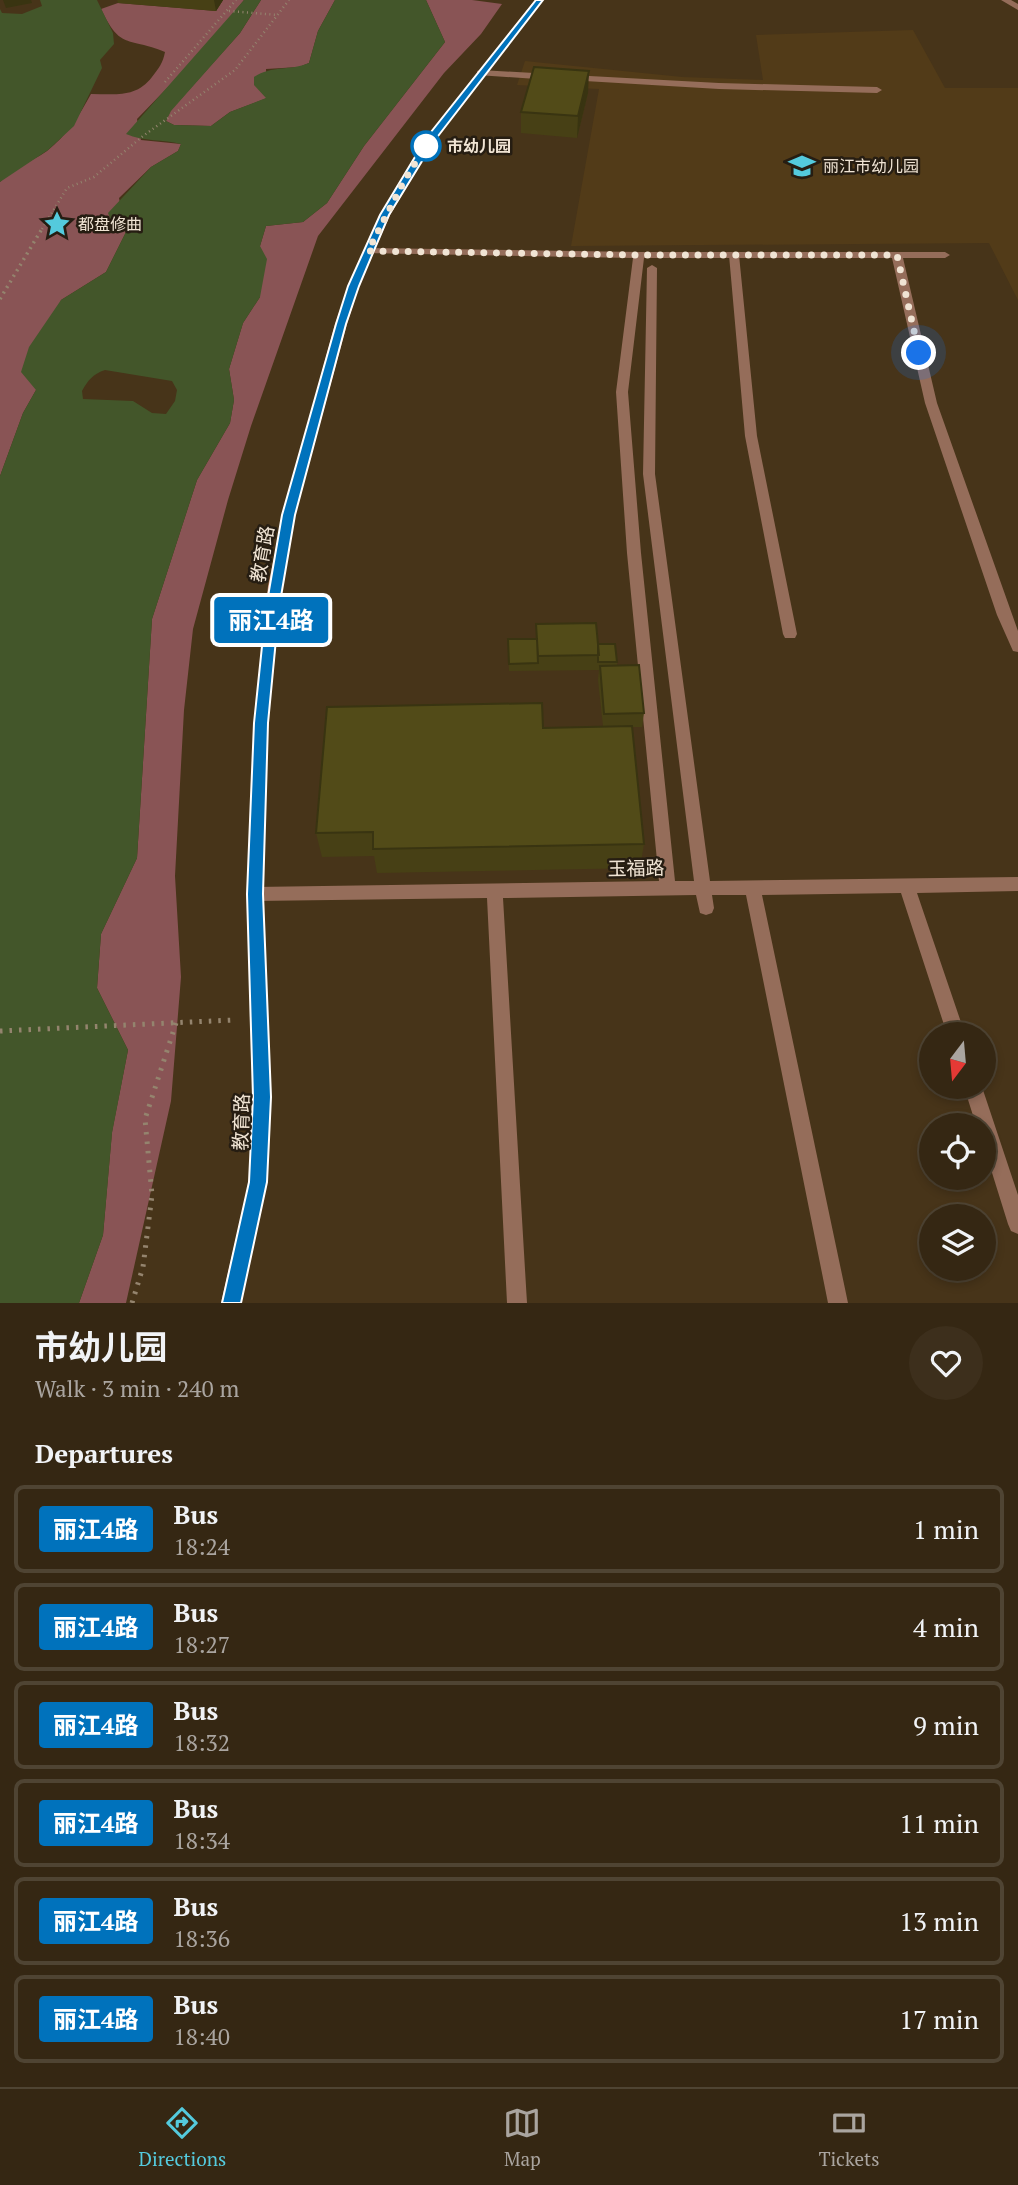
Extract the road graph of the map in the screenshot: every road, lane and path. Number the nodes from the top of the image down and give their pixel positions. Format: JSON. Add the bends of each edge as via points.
{"nodes":[{"id":1,"x":236,"y":0,"type":"edge"},
{"id":2,"x":289,"y":0,"type":"edge"},
{"id":3,"x":539,"y":0,"type":"edge"},
{"id":4,"x":1005,"y":0,"type":"edge"},
{"id":5,"x":1018,"y":8,"type":"edge"},
{"id":6,"x":228,"y":11,"type":"junction"},
{"id":7,"x":278,"y":15,"type":"junction"},
{"id":8,"x":480,"y":73,"type":"junction"},
{"id":9,"x":165,"y":82,"type":"dead end"},
{"id":10,"x":877,"y":90,"type":"dead end"},
{"id":11,"x":368,"y":251,"type":"junction"},
{"id":12,"x":639,"y":255,"type":"junction"},
{"id":13,"x":734,"y":255,"type":"junction"},
{"id":14,"x":897,"y":255,"type":"junction"},
{"id":15,"x":945,"y":255,"type":"dead end"},
{"id":16,"x":652,"y":268,"type":"dead end"},
{"id":17,"x":0,"y":299,"type":"edge"},
{"id":18,"x":790,"y":634,"type":"dead end"},
{"id":19,"x":1018,"y":647,"type":"edge"},
{"id":20,"x":1018,"y":884,"type":"edge"},
{"id":21,"x":907,"y":886,"type":"junction"},
{"id":22,"x":753,"y":888,"type":"junction"},
{"id":23,"x":668,"y":889,"type":"junction"},
{"id":24,"x":495,"y":891,"type":"junction"},
{"id":25,"x":255,"y":894,"type":"junction"},
{"id":26,"x":706,"y":908,"type":"dead end"},
{"id":27,"x":259,"y":1019,"type":"junction"},
{"id":28,"x":952,"y":1022,"type":"edge"},
{"id":29,"x":176,"y":1023,"type":"junction"},
{"id":30,"x":0,"y":1031,"type":"edge"},
{"id":31,"x":977,"y":1099,"type":"edge"},
{"id":32,"x":1018,"y":1223,"type":"edge"},
{"id":33,"x":132,"y":1303,"type":"edge"},
{"id":34,"x":231,"y":1303,"type":"edge"},
{"id":35,"x":517,"y":1303,"type":"edge"},
{"id":36,"x":838,"y":1303,"type":"edge"}],
"edges":[{"from":1,"to":6,"type":"path"},
{"from":2,"to":7,"type":"path"},
{"from":3,"to":8,"type":"main road","name":"教育路"},
{"from":4,"to":5,"type":"street"},
{"from":6,"to":7,"type":"path"},
{"from":6,"to":9,"type":"path"},
{"from":7,"to":17,"type":"path","via":[[235,70],[143,135],[94,177],[67,188]]},
{"from":8,"to":10,"type":"street"},
{"from":8,"to":11,"type":"main road","name":"教育路","via":[[430,139]]},
{"from":11,"to":12,"type":"street"},
{"from":11,"to":25,"type":"main road","name":"教育路","via":[[341,324],[289,515],[275,586],[261,723]]},
{"from":12,"to":13,"type":"street"},
{"from":12,"to":23,"type":"street","via":[[622,392]]},
{"from":13,"to":14,"type":"street"},
{"from":13,"to":18,"type":"street","via":[[751,436]]},
{"from":14,"to":15,"type":"street"},
{"from":14,"to":19,"type":"street","via":[[930,403]]},
{"from":16,"to":26,"type":"street","via":[[649,474]]},
{"from":20,"to":21,"type":"street","name":"玉福路"},
{"from":21,"to":22,"type":"street","name":"玉福路"},
{"from":21,"to":28,"type":"street"},
{"from":22,"to":23,"type":"street","name":"玉福路"},
{"from":22,"to":36,"type":"street"},
{"from":23,"to":24,"type":"street","name":"玉福路"},
{"from":24,"to":25,"type":"street","name":"玉福路"},
{"from":24,"to":35,"type":"street"},
{"from":25,"to":27,"type":"main road","name":"教育路"},
{"from":27,"to":29,"type":"path"},
{"from":27,"to":34,"type":"main road","name":"教育路","via":[[258,1182]]},
{"from":29,"to":30,"type":"path"},
{"from":29,"to":33,"type":"path","via":[[145,1119],[152,1195],[143,1266]]},
{"from":31,"to":32,"type":"street"}]}
